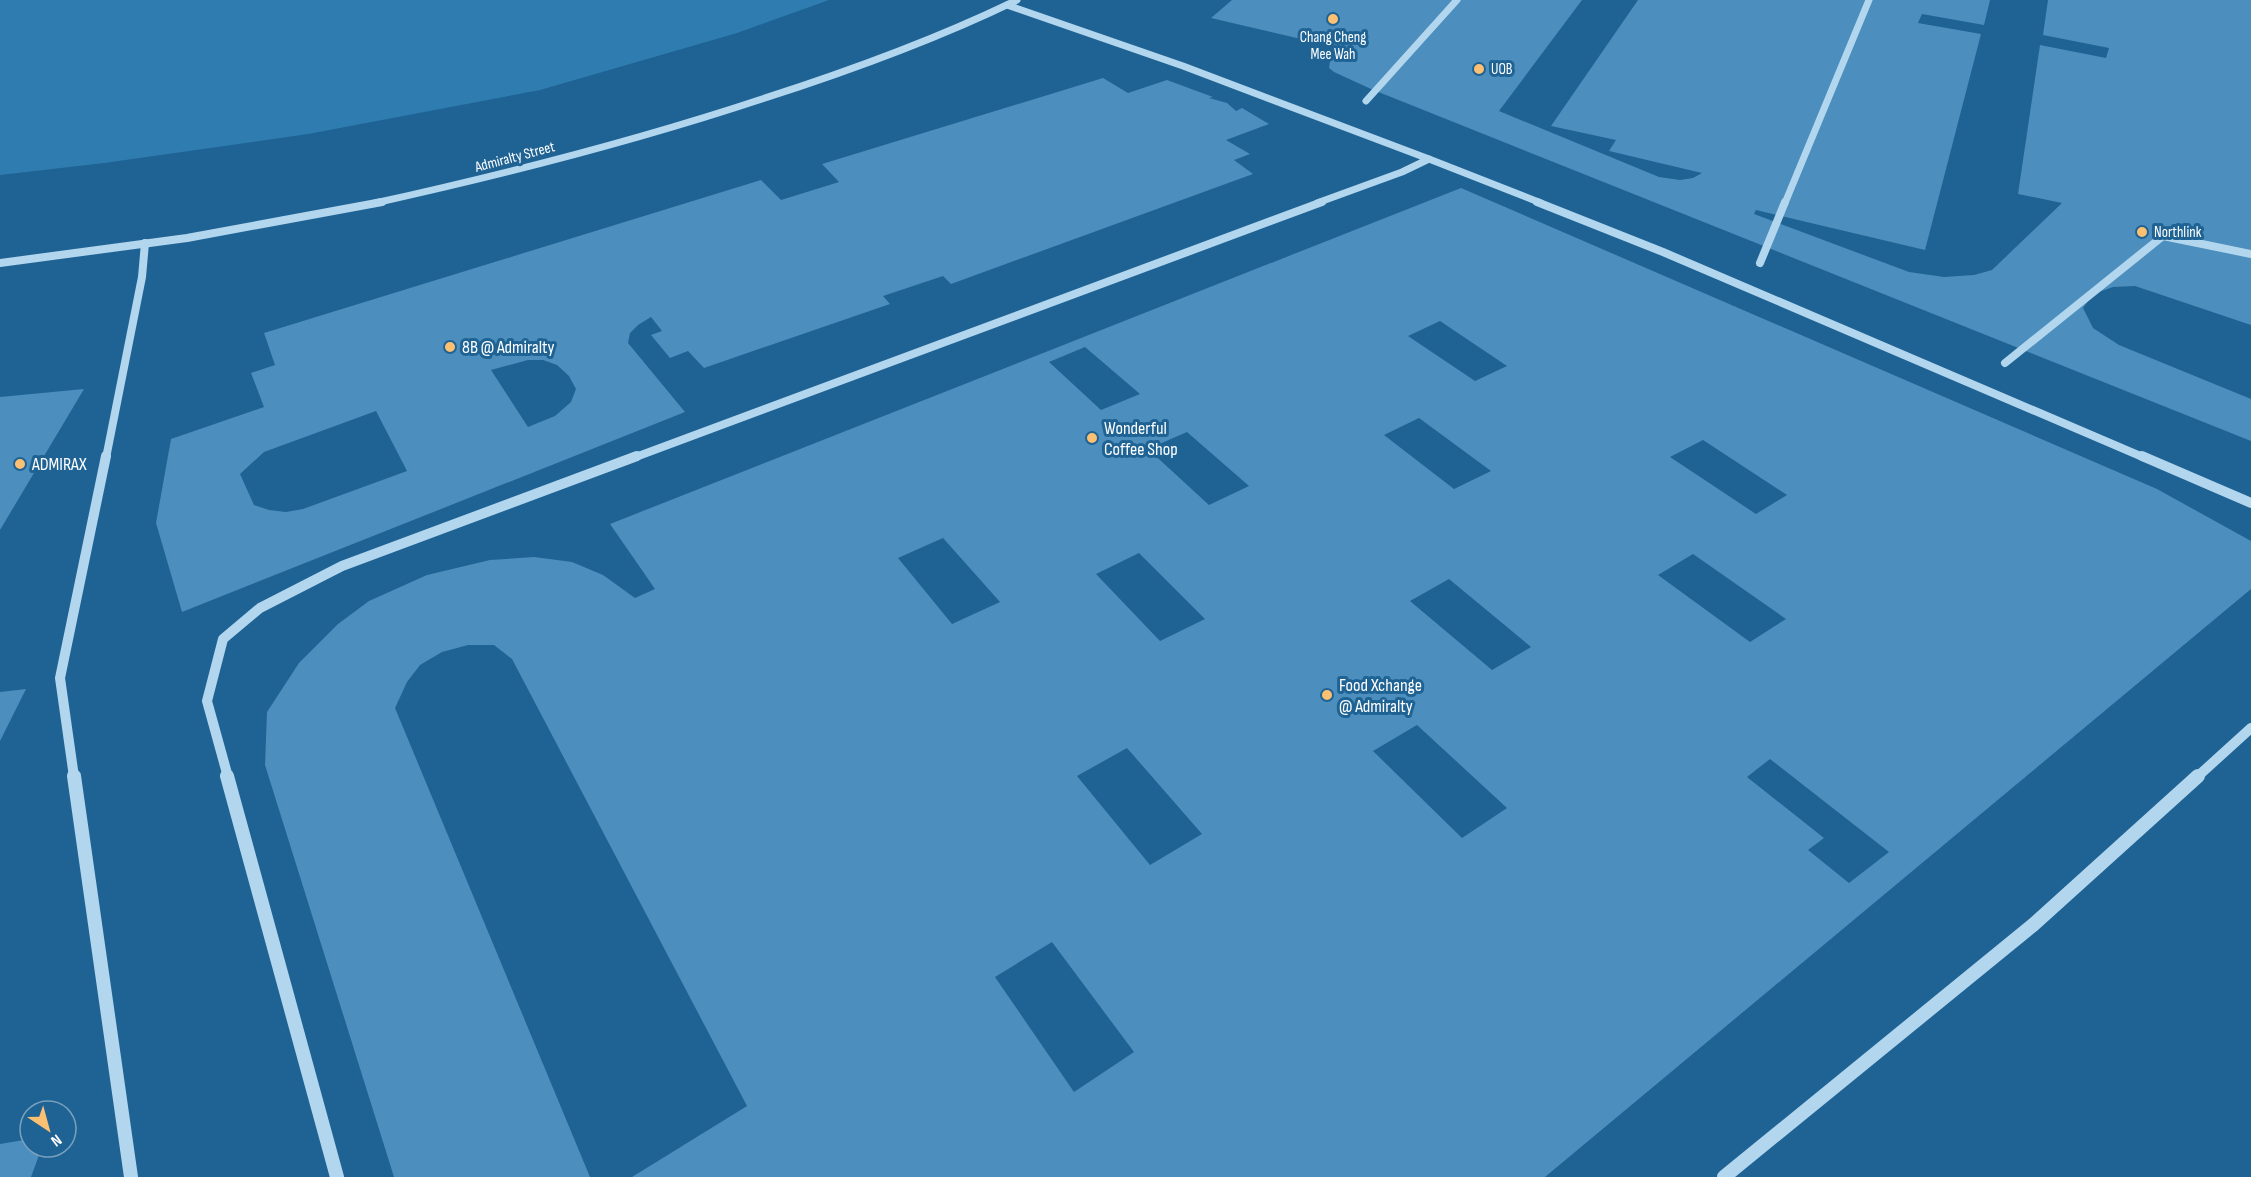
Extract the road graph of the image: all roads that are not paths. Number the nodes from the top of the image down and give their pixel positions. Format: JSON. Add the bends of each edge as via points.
{"nodes":[{"id":1,"x":1017,"y":0,"type":"edge"},
{"id":2,"x":1457,"y":0,"type":"edge"},
{"id":3,"x":1869,"y":0,"type":"edge"},
{"id":4,"x":1007,"y":5,"type":"junction"},
{"id":5,"x":1366,"y":101,"type":"dead end"},
{"id":6,"x":1429,"y":159,"type":"junction"},
{"id":7,"x":145,"y":243,"type":"junction"},
{"id":8,"x":2251,"y":254,"type":"edge"},
{"id":9,"x":1760,"y":262,"type":"dead end"},
{"id":10,"x":0,"y":263,"type":"edge"},
{"id":11,"x":2006,"y":363,"type":"dead end"},
{"id":12,"x":2251,"y":503,"type":"edge"},
{"id":13,"x":2251,"y":728,"type":"edge"},
{"id":14,"x":131,"y":1177,"type":"edge"},
{"id":15,"x":337,"y":1177,"type":"edge"},
{"id":16,"x":1724,"y":1177,"type":"edge"}],
"edges":[{"from":1,"to":4,"type":"street","name":"Admiralty Street"},
{"from":2,"to":5,"type":"street"},
{"from":3,"to":9,"type":"street"},
{"from":4,"to":6,"type":"street","via":[[1183,66]]},
{"from":4,"to":7,"type":"street","name":"Admiralty Street","via":[[837,75],[601,148],[446,189],[322,216]]},
{"from":6,"to":12,"type":"street","via":[[1663,252]]},
{"from":6,"to":15,"type":"street","via":[[1391,177],[342,566],[260,608],[223,639],[207,701]]},
{"from":7,"to":10,"type":"street","name":"Admiralty Street"},
{"from":7,"to":14,"type":"street","via":[[131,336],[60,678]]},
{"from":8,"to":11,"type":"street","via":[[2163,236]]},
{"from":13,"to":16,"type":"street","via":[[2032,925]]}]}
